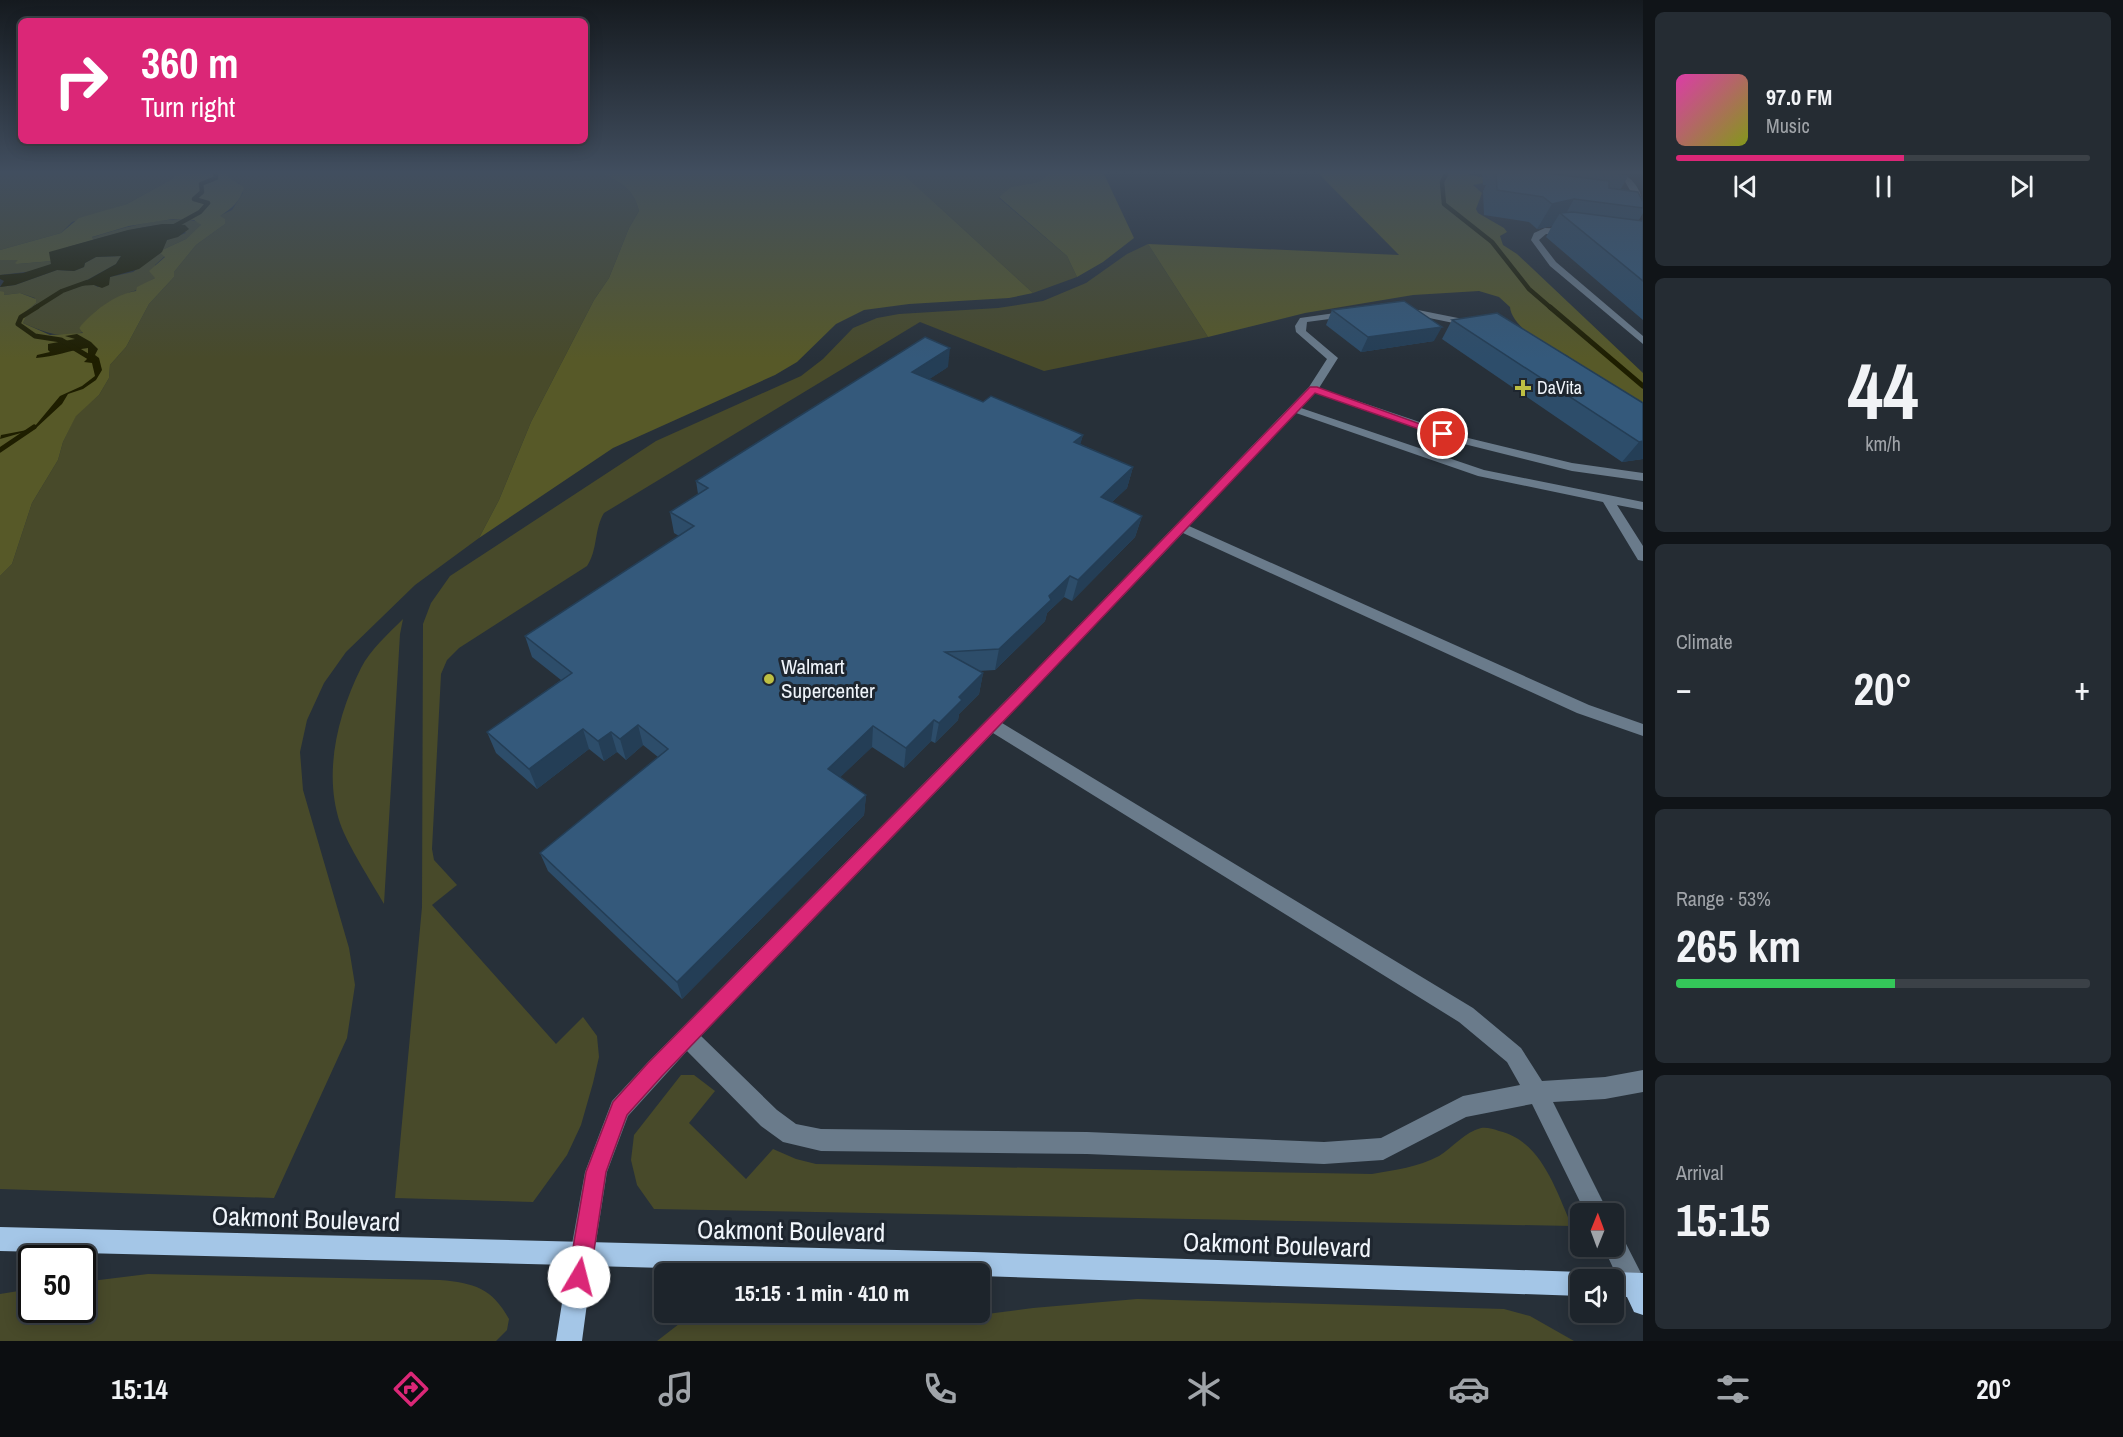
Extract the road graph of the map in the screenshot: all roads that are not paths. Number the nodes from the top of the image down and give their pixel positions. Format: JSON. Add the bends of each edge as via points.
{"nodes":[{"id":1,"x":1538,"y":235,"type":"edge"},
{"id":2,"x":1394,"y":310,"type":"edge"},
{"id":3,"x":1362,"y":312,"type":"edge"},
{"id":4,"x":1481,"y":326,"type":"edge"},
{"id":5,"x":1643,"y":341,"type":"edge"},
{"id":6,"x":1313,"y":389,"type":"junction"},
{"id":7,"x":1294,"y":409,"type":"junction"},
{"id":8,"x":1572,"y":467,"type":"junction"},
{"id":9,"x":1643,"y":477,"type":"edge"},
{"id":10,"x":1580,"y":494,"type":"junction"},
{"id":11,"x":1608,"y":500,"type":"junction"},
{"id":12,"x":1643,"y":506,"type":"edge"},
{"id":13,"x":1180,"y":527,"type":"junction"},
{"id":14,"x":1641,"y":550,"type":"edge"},
{"id":15,"x":992,"y":725,"type":"junction"},
{"id":16,"x":1643,"y":730,"type":"edge"},
{"id":17,"x":688,"y":1037,"type":"junction"},
{"id":18,"x":1643,"y":1081,"type":"edge"},
{"id":19,"x":1537,"y":1092,"type":"junction"},
{"id":20,"x":1592,"y":1203,"type":"edge"},
{"id":21,"x":0,"y":1239,"type":"edge"},
{"id":22,"x":582,"y":1255,"type":"junction"},
{"id":23,"x":1619,"y":1257,"type":"edge"},
{"id":24,"x":1570,"y":1284,"type":"edge"},
{"id":25,"x":1634,"y":1289,"type":"edge"},
{"id":26,"x":569,"y":1341,"type":"edge"}],
"edges":[{"from":1,"to":5,"type":"street","via":[[1535,240],[1553,264]]},
{"from":2,"to":4,"type":"street"},
{"from":3,"to":6,"type":"street","via":[[1304,320],[1300,326],[1301,332],[1333,358]]},
{"from":6,"to":7,"type":"street"},
{"from":6,"to":8,"type":"street","via":[[1460,440]]},
{"from":7,"to":10,"type":"street","via":[[1439,460]]},
{"from":7,"to":13,"type":"street"},
{"from":8,"to":9,"type":"street"},
{"from":8,"to":10,"type":"street"},
{"from":10,"to":11,"type":"street"},
{"from":11,"to":12,"type":"street"},
{"from":11,"to":14,"type":"street"},
{"from":13,"to":15,"type":"street"},
{"from":13,"to":16,"type":"street","via":[[1583,709]]},
{"from":15,"to":17,"type":"street"},
{"from":15,"to":19,"type":"street","via":[[1466,1015],[1514,1055]]},
{"from":17,"to":19,"type":"street","via":[[769,1118],[791,1134],[821,1140],[1087,1143],[1324,1153],[1383,1149],[1463,1107]]},
{"from":17,"to":22,"type":"street","via":[[620,1109],[596,1172]]},
{"from":18,"to":19,"type":"street","via":[[1605,1088]]},
{"from":19,"to":20,"type":"street"},
{"from":21,"to":22,"type":"main road","name":"Oakmont Boulevard"},
{"from":22,"to":24,"type":"main road","name":"Oakmont Boulevard"},
{"from":22,"to":26,"type":"main road"},
{"from":23,"to":25,"type":"street"}]}
